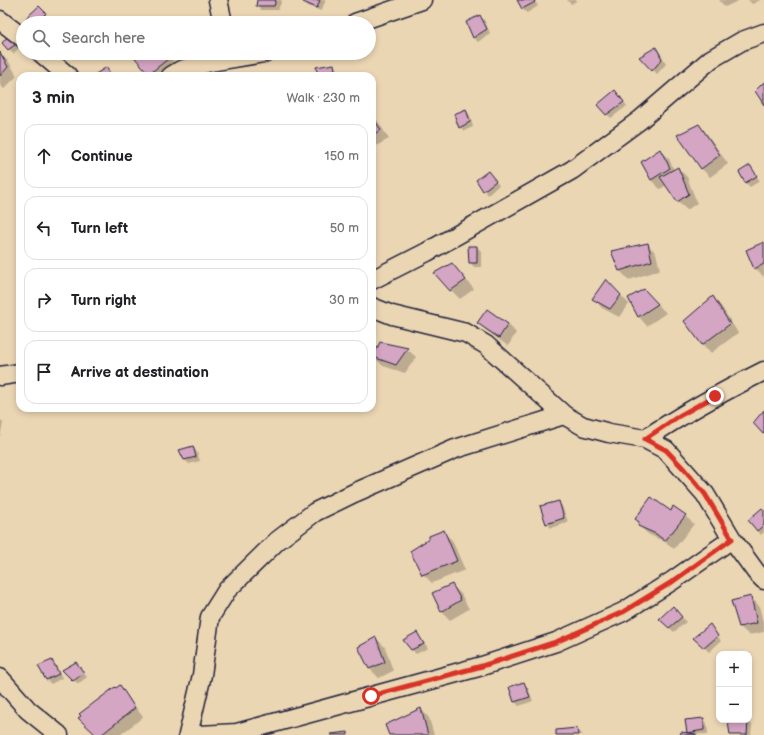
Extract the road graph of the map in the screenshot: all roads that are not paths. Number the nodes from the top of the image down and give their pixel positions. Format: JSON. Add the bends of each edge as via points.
{"nodes":[{"id":1,"x":218,"y":0,"type":"edge"},
{"id":2,"x":422,"y":0,"type":"edge"},
{"id":3,"x":221,"y":16,"type":"edge"},
{"id":4,"x":375,"y":16,"type":"edge"},
{"id":5,"x":0,"y":20,"type":"edge"},
{"id":6,"x":16,"y":33,"type":"edge"},
{"id":7,"x":764,"y":33,"type":"edge"},
{"id":8,"x":49,"y":60,"type":"edge"},
{"id":9,"x":213,"y":60,"type":"edge"},
{"id":10,"x":63,"y":72,"type":"edge"},
{"id":11,"x":178,"y":72,"type":"edge"},
{"id":12,"x":376,"y":278,"type":"edge"},
{"id":13,"x":376,"y":308,"type":"edge"},
{"id":14,"x":764,"y":372,"type":"edge"},
{"id":15,"x":16,"y":374,"type":"edge"},
{"id":16,"x":0,"y":376,"type":"edge"},
{"id":17,"x":564,"y":415,"type":"junction"},
{"id":18,"x":645,"y":439,"type":"junction"},
{"id":19,"x":732,"y":539,"type":"junction"},
{"id":20,"x":764,"y":580,"type":"edge"},
{"id":21,"x":0,"y":678,"type":"edge"},
{"id":22,"x":58,"y":735,"type":"edge"},
{"id":23,"x":188,"y":735,"type":"edge"},
{"id":24,"x":200,"y":735,"type":"edge"}],
"edges":[{"from":1,"to":3,"type":"street"},
{"from":2,"to":4,"type":"street"},
{"from":5,"to":6,"type":"street"},
{"from":7,"to":12,"type":"street","via":[[742,41],[711,59],[640,120],[572,170]]},
{"from":8,"to":10,"type":"street"},
{"from":9,"to":11,"type":"street"},
{"from":13,"to":17,"type":"street","via":[[392,315],[466,333],[486,345]]},
{"from":14,"to":18,"type":"street","via":[[709,399]]},
{"from":15,"to":16,"type":"street"},
{"from":17,"to":18,"type":"street","via":[[583,426]]},
{"from":17,"to":23,"type":"street","via":[[455,449],[354,492],[315,512],[277,541],[227,590],[210,617],[202,675]]},
{"from":18,"to":19,"type":"street","via":[[666,450],[684,469],[705,494]]},
{"from":19,"to":20,"type":"street"},
{"from":19,"to":24,"type":"street","via":[[672,582],[623,612],[556,642],[482,666],[237,733]]},
{"from":21,"to":22,"type":"street","via":[[28,710]]}]}
